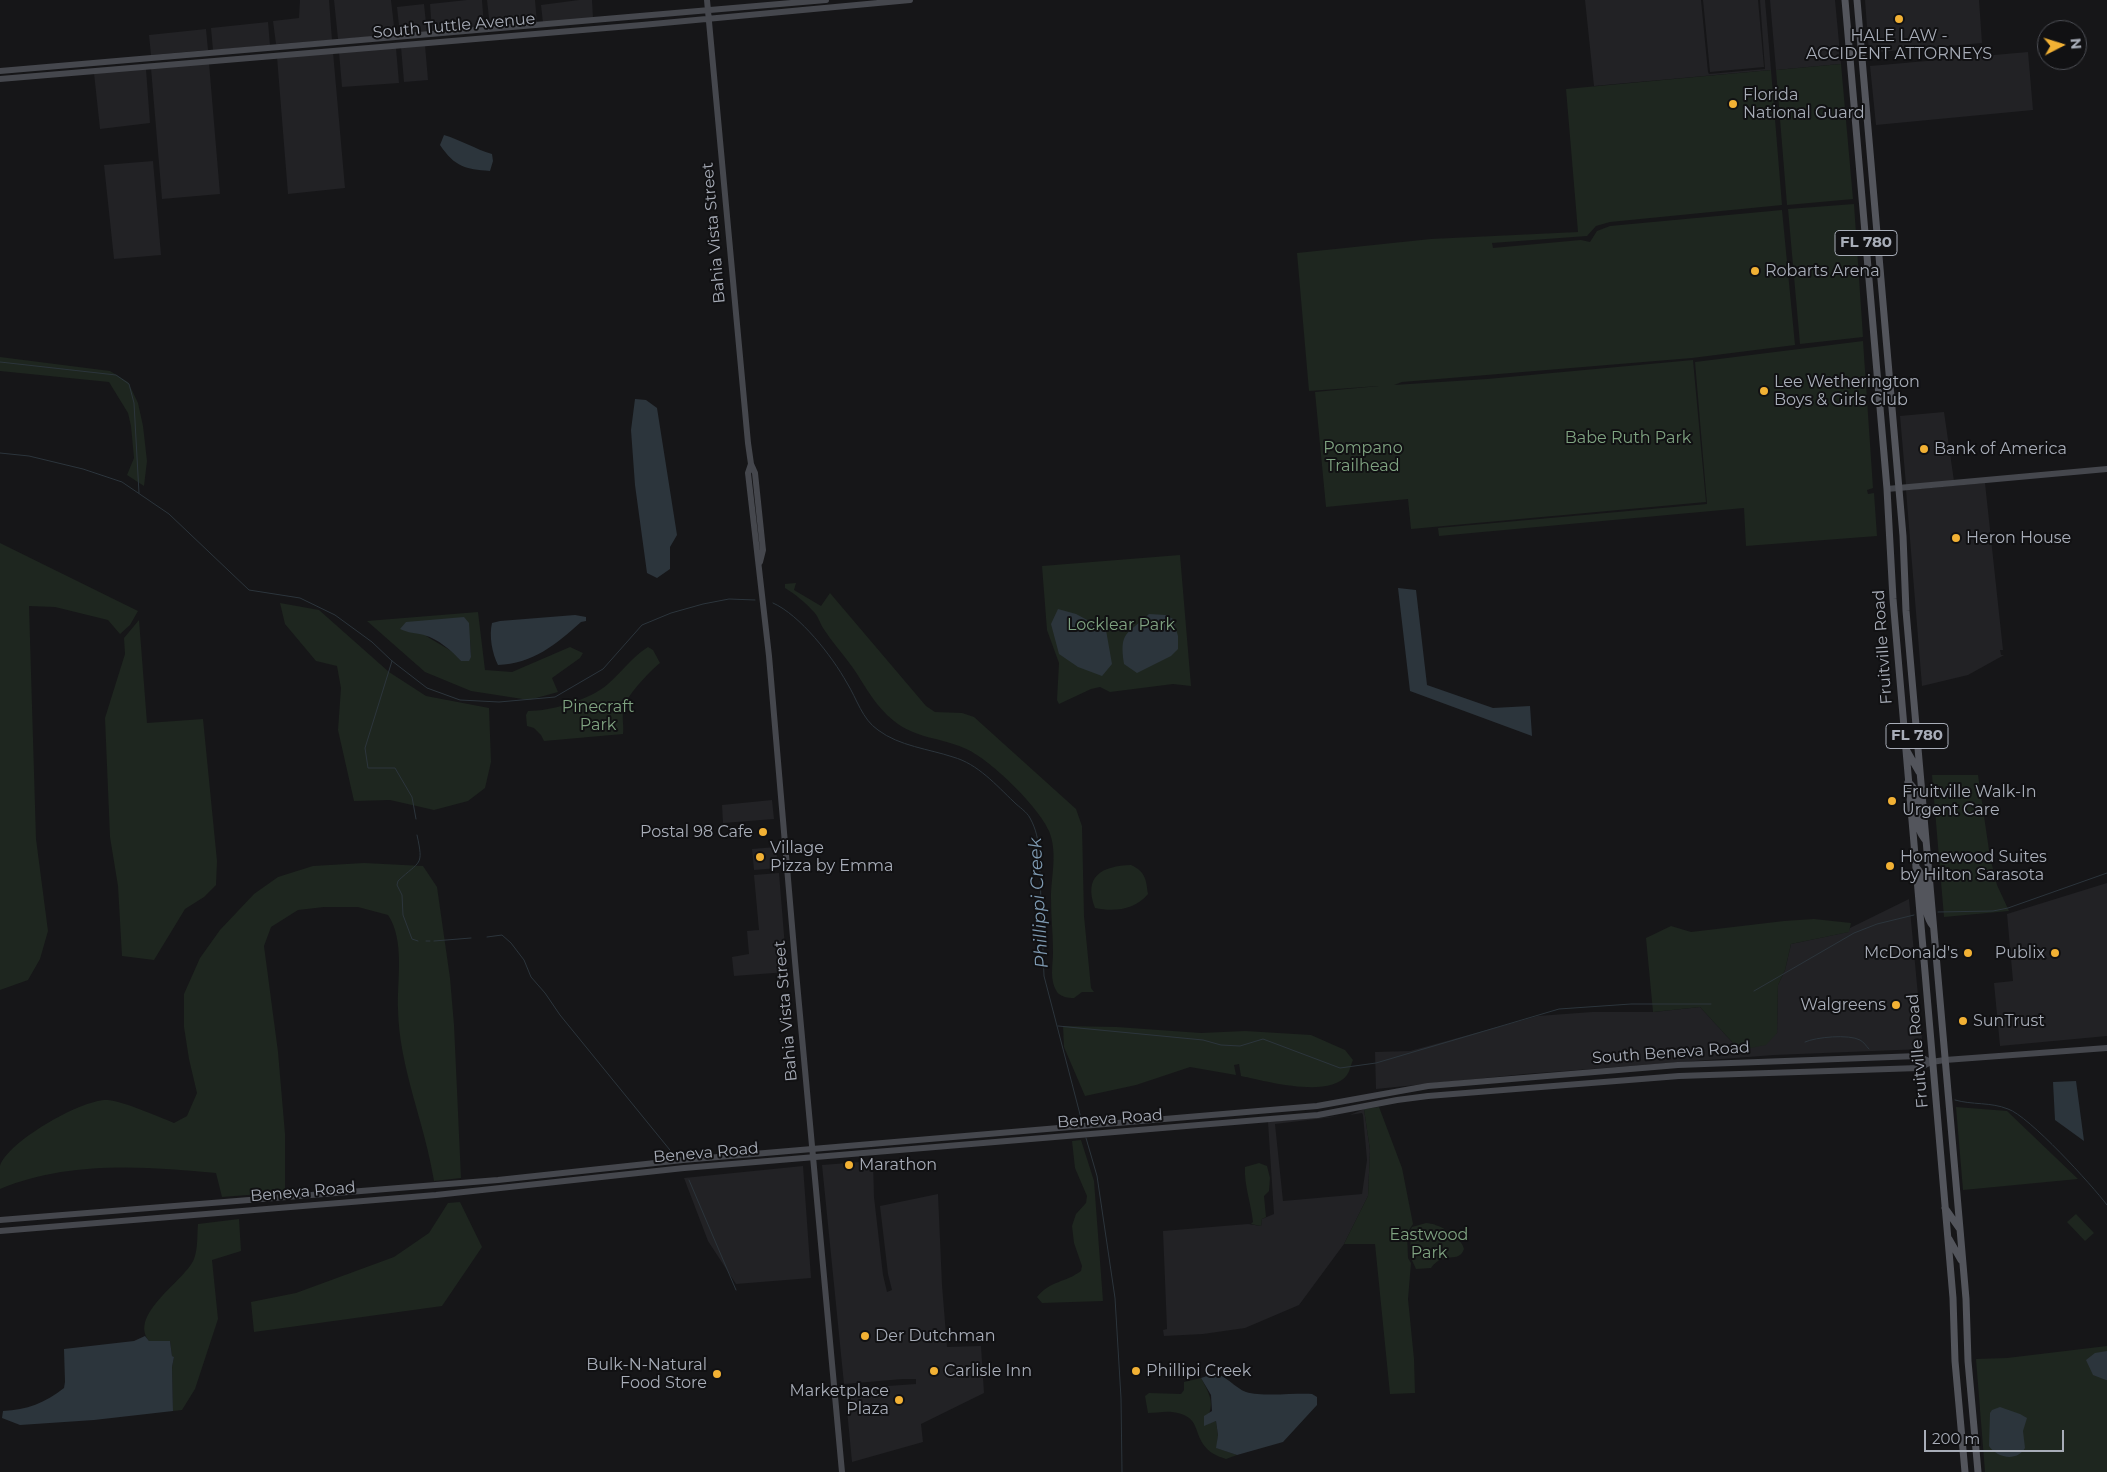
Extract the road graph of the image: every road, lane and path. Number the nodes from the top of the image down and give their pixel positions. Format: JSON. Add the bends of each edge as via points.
{"nodes":[{"id":1,"x":707,"y":0,"type":"edge"},
{"id":2,"x":826,"y":0,"type":"edge"},
{"id":3,"x":910,"y":0,"type":"edge"},
{"id":4,"x":1845,"y":0,"type":"edge"},
{"id":5,"x":1857,"y":0,"type":"edge"},
{"id":6,"x":708,"y":15,"type":"junction"},
{"id":7,"x":0,"y":71,"type":"edge"},
{"id":8,"x":0,"y":79,"type":"edge"},
{"id":9,"x":2107,"y":469,"type":"edge"},
{"id":10,"x":1899,"y":488,"type":"junction"},
{"id":11,"x":1887,"y":489,"type":"junction"},
{"id":12,"x":1906,"y":749,"type":"junction"},
{"id":13,"x":1920,"y":775,"type":"junction"},
{"id":14,"x":1908,"y":782,"type":"junction"},
{"id":15,"x":1927,"y":841,"type":"junction"},
{"id":16,"x":1916,"y":866,"type":"junction"},
{"id":17,"x":1933,"y":926,"type":"junction"},
{"id":18,"x":2107,"y":1048,"type":"edge"},
{"id":19,"x":1945,"y":1060,"type":"junction"},
{"id":20,"x":1931,"y":1062,"type":"junction"},
{"id":21,"x":1413,"y":1088,"type":"joint"},
{"id":22,"x":1414,"y":1097,"type":"joint"},
{"id":23,"x":812,"y":1150,"type":"junction"},
{"id":24,"x":813,"y":1159,"type":"junction"},
{"id":25,"x":561,"y":1174,"type":"junction"},
{"id":26,"x":562,"y":1182,"type":"junction"},
{"id":27,"x":1945,"y":1208,"type":"junction"},
{"id":28,"x":0,"y":1220,"type":"edge"},
{"id":29,"x":1960,"y":1229,"type":"junction"},
{"id":30,"x":0,"y":1231,"type":"edge"},
{"id":31,"x":1948,"y":1238,"type":"junction"},
{"id":32,"x":1963,"y":1262,"type":"junction"},
{"id":33,"x":844,"y":1472,"type":"edge"},
{"id":34,"x":1965,"y":1472,"type":"edge"},
{"id":35,"x":1978,"y":1472,"type":"edge"}],
"edges":[{"from":1,"to":6,"type":"main road","name":"Bahia Vista Street"},
{"from":2,"to":6,"type":"main road","name":"South Tuttle Avenue"},
{"from":3,"to":6,"type":"main road","name":"South Tuttle Avenue"},
{"from":4,"to":11,"type":"main road","name":"Fruitville Road","number":"FL 780"},
{"from":5,"to":10,"type":"main road","name":"Fruitville Road","number":"FL 780"},
{"from":6,"to":7,"type":"main road","name":"South Tuttle Avenue"},
{"from":6,"to":8,"type":"main road","name":"South Tuttle Avenue"},
{"from":6,"to":23,"type":"main road","name":"Bahia Vista Street"},
{"from":9,"to":10,"type":"main road"},
{"from":10,"to":11,"type":"main road"},
{"from":10,"to":13,"type":"main road","name":"Fruitville Road","number":"FL 780"},
{"from":11,"to":12,"type":"main road","name":"Fruitville Road","number":"FL 780","via":[[1892,599]]},
{"from":12,"to":13,"type":"main road"},
{"from":12,"to":14,"type":"main road","name":"Fruitville Road","number":"FL 780"},
{"from":13,"to":15,"type":"main road","name":"Fruitville Road","number":"FL 780"},
{"from":14,"to":15,"type":"main road","via":[[1916,792],[1919,831]]},
{"from":14,"to":16,"type":"main road","name":"Fruitville Road","number":"FL 780"},
{"from":15,"to":17,"type":"main road","name":"Fruitville Road","number":"FL 780"},
{"from":16,"to":17,"type":"main road","via":[[1922,874],[1927,917]]},
{"from":16,"to":20,"type":"main road","name":"Fruitville Road","number":"FL 780"},
{"from":17,"to":19,"type":"main road","name":"Fruitville Road","number":"FL 780"},
{"from":18,"to":19,"type":"main road","name":"South Beneva Road"},
{"from":19,"to":20,"type":"main road","name":"South Beneva Road"},
{"from":19,"to":29,"type":"main road","name":"Fruitville Road","number":"FL 780"},
{"from":20,"to":21,"type":"main road","name":"South Beneva Road","via":[[1918,1056],[1678,1064]]},
{"from":20,"to":22,"type":"main road","name":"South Beneva Road","via":[[1919,1068],[1679,1076]]},
{"from":20,"to":27,"type":"main road","name":"Fruitville Road","number":"FL 780"},
{"from":21,"to":23,"type":"main road","name":"Beneva Road","via":[[1317,1106]]},
{"from":22,"to":24,"type":"main road","name":"Beneva Road","via":[[1318,1115]]},
{"from":23,"to":24,"type":"main road","name":"Bahia Vista Street"},
{"from":23,"to":25,"type":"main road","name":"Beneva Road"},
{"from":24,"to":26,"type":"main road","name":"Beneva Road","via":[[674,1169]]},
{"from":24,"to":33,"type":"main road","name":"Bahia Vista Street"},
{"from":25,"to":26,"type":"main road"},
{"from":25,"to":28,"type":"main road","name":"Beneva Road"},
{"from":26,"to":30,"type":"main road","name":"Beneva Road"},
{"from":27,"to":29,"type":"main road"},
{"from":27,"to":31,"type":"main road","name":"Fruitville Road","number":"FL 780"},
{"from":29,"to":32,"type":"main road","name":"Fruitville Road","number":"FL 780"},
{"from":31,"to":32,"type":"main road"},
{"from":31,"to":34,"type":"main road","name":"Fruitville Road","number":"FL 780"},
{"from":32,"to":35,"type":"main road","name":"Fruitville Road","number":"FL 780"}]}
